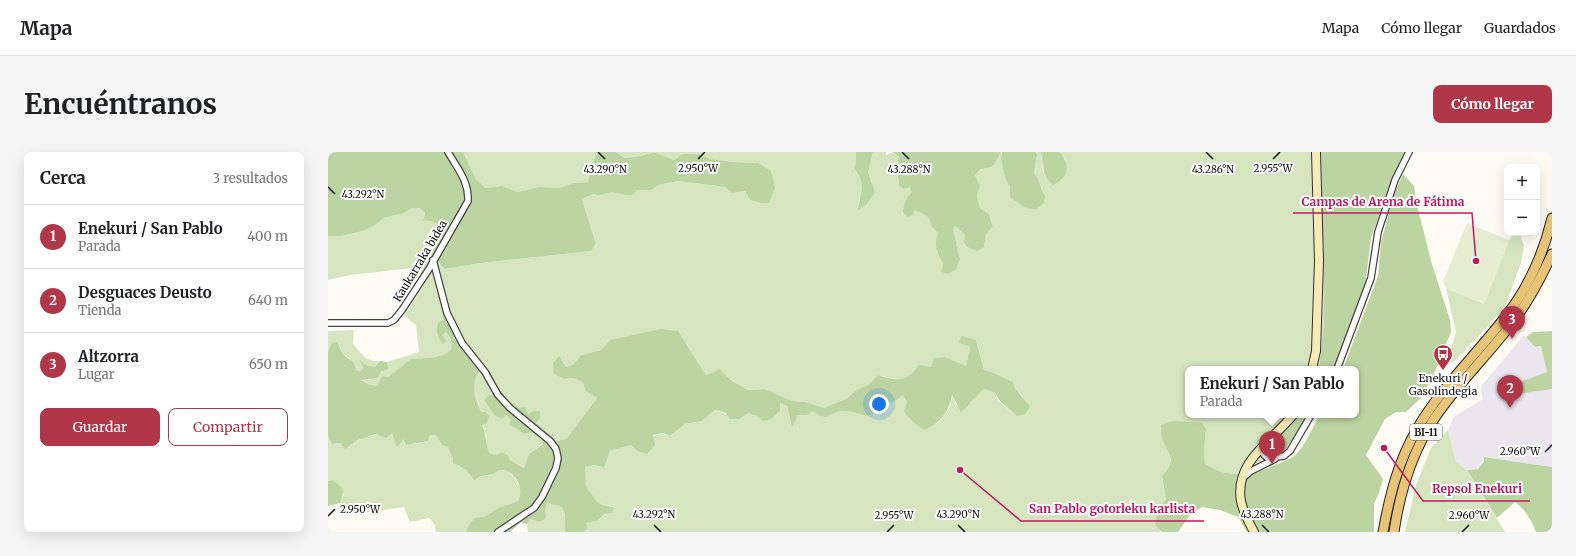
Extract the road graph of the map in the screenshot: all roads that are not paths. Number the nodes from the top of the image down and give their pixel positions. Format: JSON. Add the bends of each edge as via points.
{"nodes":[{"id":1,"x":448,"y":152,"type":"edge"},
{"id":2,"x":1316,"y":152,"type":"edge"},
{"id":3,"x":1409,"y":152,"type":"edge"},
{"id":4,"x":1552,"y":218,"type":"edge"},
{"id":5,"x":1552,"y":254,"type":"edge"},
{"id":6,"x":433,"y":260,"type":"junction"},
{"id":7,"x":328,"y":324,"type":"edge"},
{"id":8,"x":1313,"y":366,"type":"edge"},
{"id":9,"x":1338,"y":366,"type":"edge"},
{"id":10,"x":1290,"y":418,"type":"edge"},
{"id":11,"x":1309,"y":418,"type":"edge"},
{"id":12,"x":1269,"y":440,"type":"junction"},
{"id":13,"x":1262,"y":448,"type":"junction"},
{"id":14,"x":1273,"y":450,"type":"junction"},
{"id":15,"x":1276,"y":457,"type":"junction"},
{"id":16,"x":1270,"y":460,"type":"junction"},
{"id":17,"x":1241,"y":482,"type":"junction"},
{"id":18,"x":498,"y":532,"type":"edge"},
{"id":19,"x":1254,"y":532,"type":"edge"},
{"id":20,"x":1383,"y":532,"type":"edge"},
{"id":21,"x":1394,"y":532,"type":"edge"}],
"edges":[{"from":1,"to":6,"type":"street","name":"Kaukarraka bidea","via":[[469,190],[468,201]]},
{"from":2,"to":8,"type":"street","via":[[1319,261],[1316,351]]},
{"from":3,"to":9,"type":"street","via":[[1395,180],[1378,232],[1371,278]]},
{"from":4,"to":20,"type":"main road","number":"BI-11","via":[[1542,250],[1517,300],[1503,321],[1443,391],[1417,429],[1392,487]]},
{"from":5,"to":21,"type":"main road","number":"BI-11","via":[[1520,314],[1441,409],[1422,439],[1407,473]]},
{"from":6,"to":7,"type":"street","name":"Kaukarraka bidea","via":[[394,320],[388,323]]},
{"from":6,"to":18,"type":"street","via":[[447,313],[462,342],[485,372],[498,395],[556,449],[556,468],[542,497],[534,508]]},
{"from":10,"to":12,"type":"street"},
{"from":11,"to":15,"type":"street","via":[[1290,451],[1284,456]]},
{"from":12,"to":13,"type":"street"},
{"from":12,"to":14,"type":"street"},
{"from":13,"to":14,"type":"street"},
{"from":13,"to":16,"type":"street","via":[[1264,455]]},
{"from":13,"to":17,"type":"street","via":[[1250,461]]},
{"from":14,"to":15,"type":"street"},
{"from":15,"to":16,"type":"street"},
{"from":16,"to":17,"type":"street","via":[[1251,471]]},
{"from":17,"to":19,"type":"street","via":[[1241,502]]}]}
